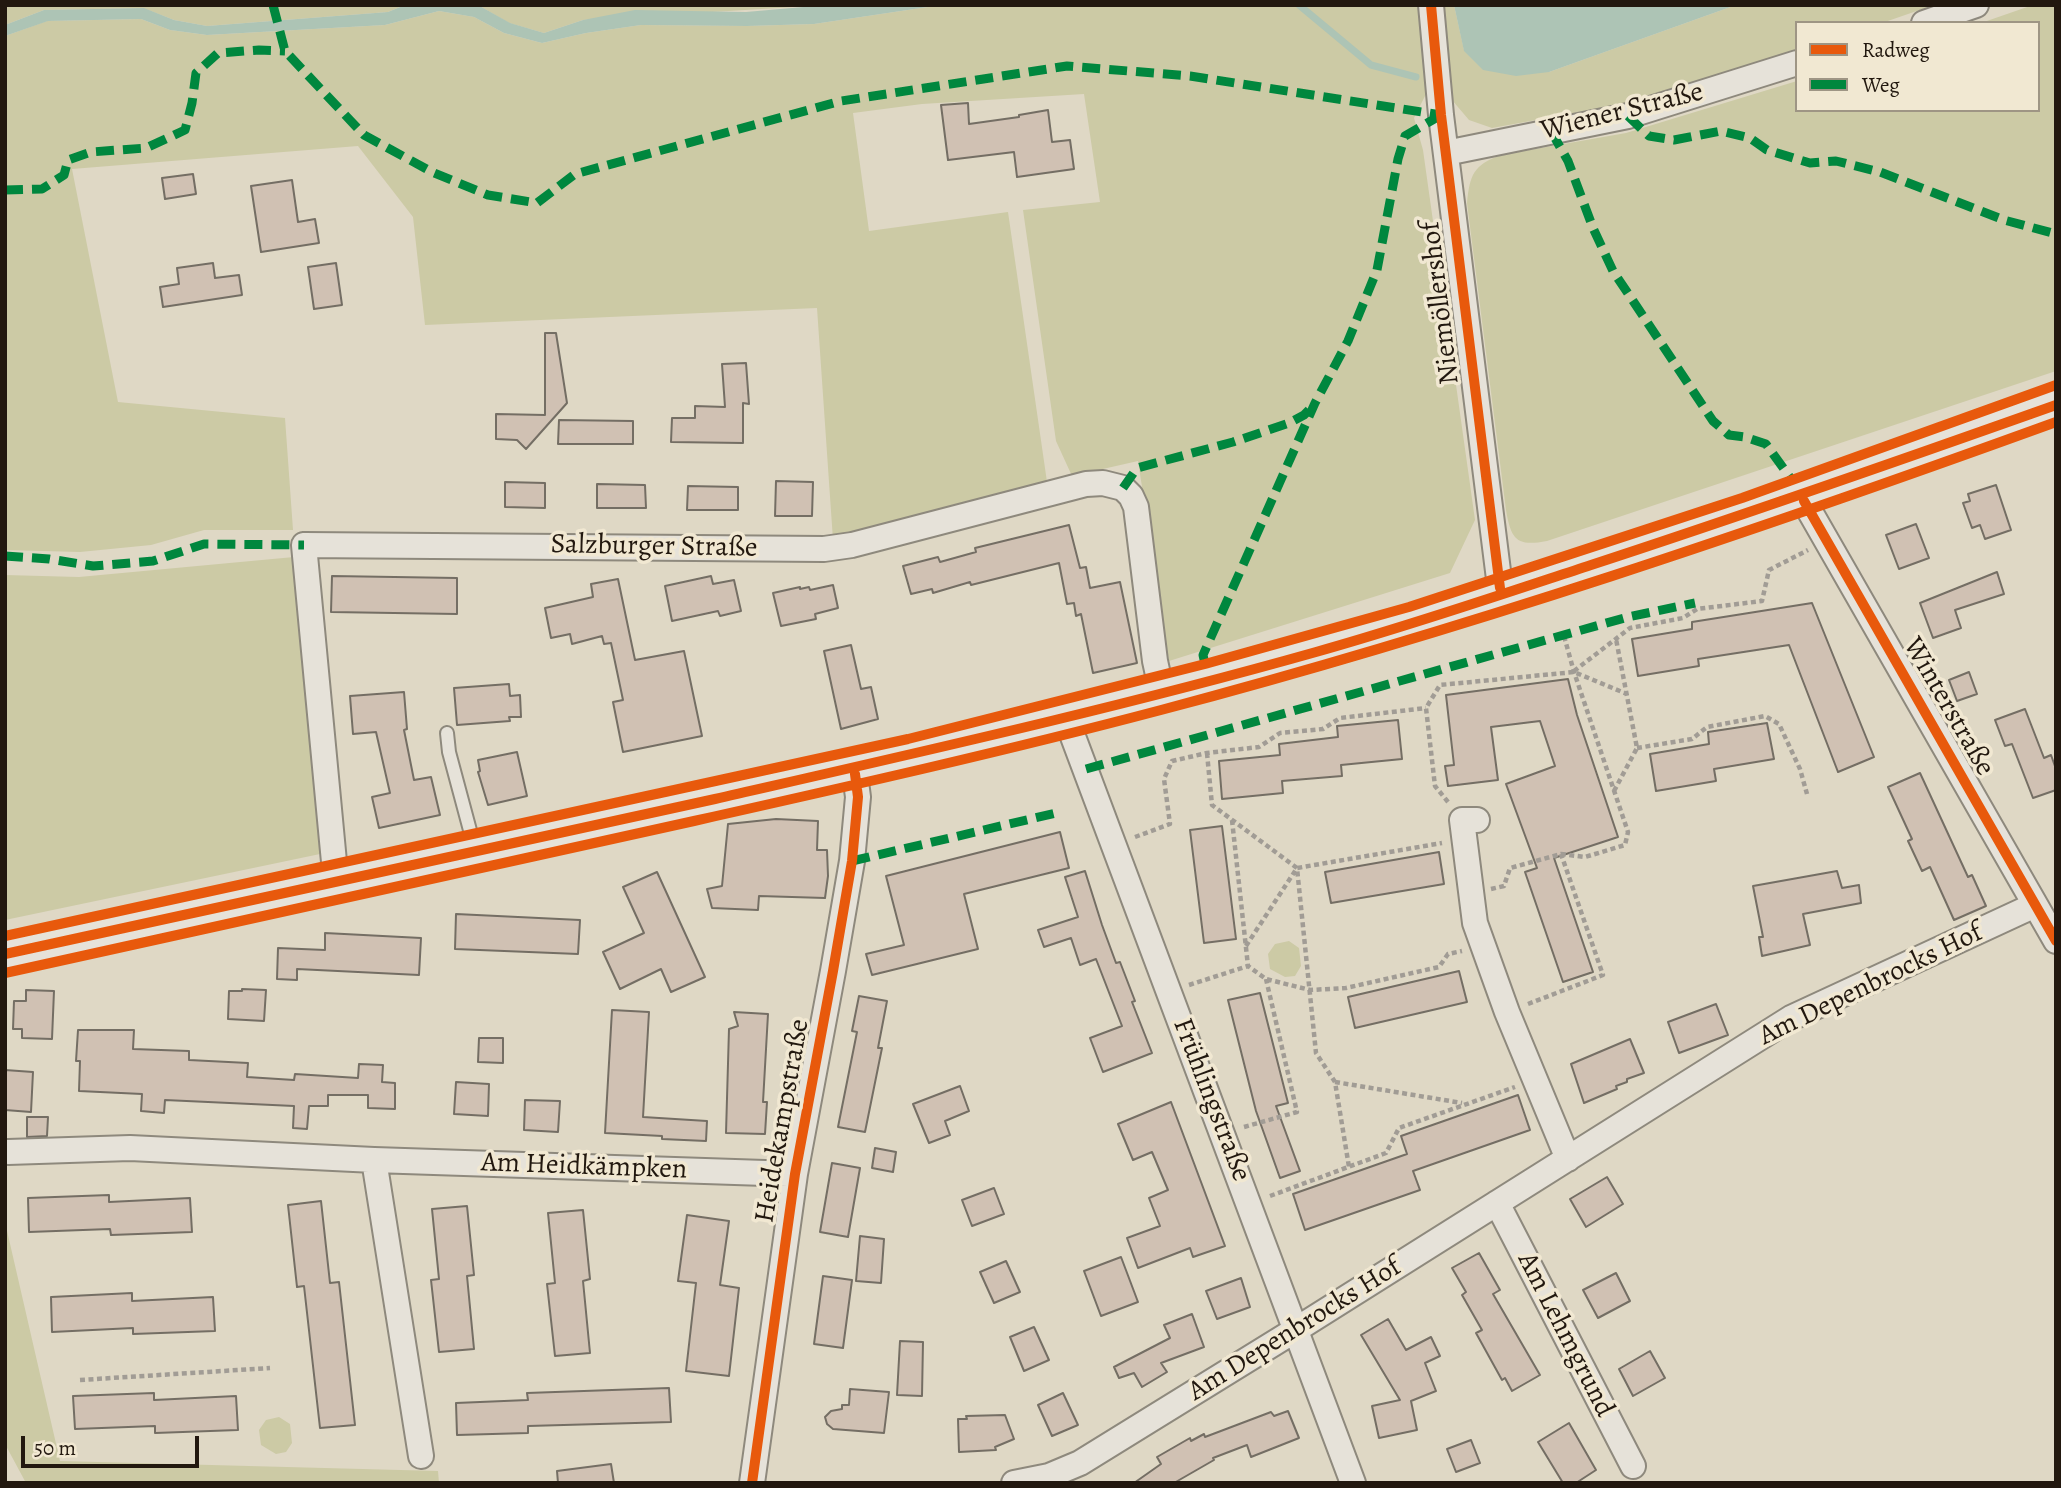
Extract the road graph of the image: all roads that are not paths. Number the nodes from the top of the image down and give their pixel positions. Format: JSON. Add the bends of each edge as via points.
{"nodes":[{"id":1,"x":1432,"y":5,"type":"edge"},
{"id":2,"x":1976,"y":5,"type":"edge"},
{"id":3,"x":1930,"y":21,"type":"edge"},
{"id":4,"x":1795,"y":64,"type":"edge"},
{"id":5,"x":1446,"y":153,"type":"junction"},
{"id":6,"x":2056,"y":405,"type":"edge"},
{"id":7,"x":1801,"y":496,"type":"junction"},
{"id":8,"x":1501,"y":595,"type":"junction"},
{"id":9,"x":1162,"y":693,"type":"junction"},
{"id":10,"x":1068,"y":717,"type":"junction"},
{"id":11,"x":447,"y":733,"type":"dead end"},
{"id":12,"x":854,"y":767,"type":"junction"},
{"id":13,"x":1468,"y":827,"type":"road end"},
{"id":14,"x":476,"y":852,"type":"junction"},
{"id":15,"x":336,"y":883,"type":"junction"},
{"id":16,"x":2035,"y":905,"type":"junction"},
{"id":17,"x":2056,"y":942,"type":"edge"},
{"id":18,"x":5,"y":954,"type":"edge"},
{"id":19,"x":8,"y":1152,"type":"dead end"},
{"id":20,"x":1568,"y":1159,"type":"junction"},
{"id":21,"x":373,"y":1160,"type":"junction"},
{"id":22,"x":794,"y":1174,"type":"junction"},
{"id":23,"x":1497,"y":1203,"type":"junction"},
{"id":24,"x":1297,"y":1329,"type":"junction"},
{"id":25,"x":421,"y":1456,"type":"dead end"},
{"id":26,"x":1633,"y":1466,"type":"dead end"},
{"id":27,"x":752,"y":1483,"type":"edge"},
{"id":28,"x":1014,"y":1483,"type":"edge"},
{"id":29,"x":1353,"y":1483,"type":"edge"}],
"edges":[{"from":1,"to":5,"type":"street","name":"Niemöllershof"},
{"from":2,"to":3,"type":"street"},
{"from":4,"to":5,"type":"street","name":"Wiener Straße","via":[[1628,116]]},
{"from":5,"to":8,"type":"street","name":"Niemöllershof"},
{"from":6,"to":7,"type":"main road"},
{"from":7,"to":8,"type":"main road"},
{"from":7,"to":16,"type":"street","name":"Winterstraße"},
{"from":8,"to":9,"type":"main road","via":[[1321,651]]},
{"from":9,"to":10,"type":"main road"},
{"from":9,"to":15,"type":"street","name":"Salzburger Straße","via":[[1136,507],[1123,488],[1103,482],[838,548],[304,545]]},
{"from":10,"to":12,"type":"main road"},
{"from":10,"to":24,"type":"street","name":"Frühlingstraße"},
{"from":11,"to":14,"type":"lane"},
{"from":12,"to":14,"type":"main road"},
{"from":12,"to":22,"type":"street","name":"Heidekampstraße","via":[[859,797],[852,861]]},
{"from":13,"to":20,"type":"street","via":[[1475,923]]},
{"from":14,"to":15,"type":"main road"},
{"from":15,"to":18,"type":"main road"},
{"from":16,"to":17,"type":"street","name":"Winterstraße"},
{"from":16,"to":20,"type":"street","name":"Am Depenbrocks Hof","via":[[1791,1018]]},
{"from":19,"to":21,"type":"street","name":"Am Heidkämpken","via":[[130,1148]]},
{"from":20,"to":23,"type":"street","name":"Am Depenbrocks Hof"},
{"from":21,"to":22,"type":"street","name":"Am Heidkämpken"},
{"from":21,"to":25,"type":"street"},
{"from":22,"to":27,"type":"street","name":"Heidekampstraße"},
{"from":23,"to":24,"type":"street","name":"Am Depenbrocks Hof"},
{"from":23,"to":26,"type":"street","name":"Am Lehmgrund"},
{"from":24,"to":28,"type":"street","name":"Am Depenbrocks Hof","via":[[1080,1463]]},
{"from":24,"to":29,"type":"street","name":"Frühlingstraße"}]}
